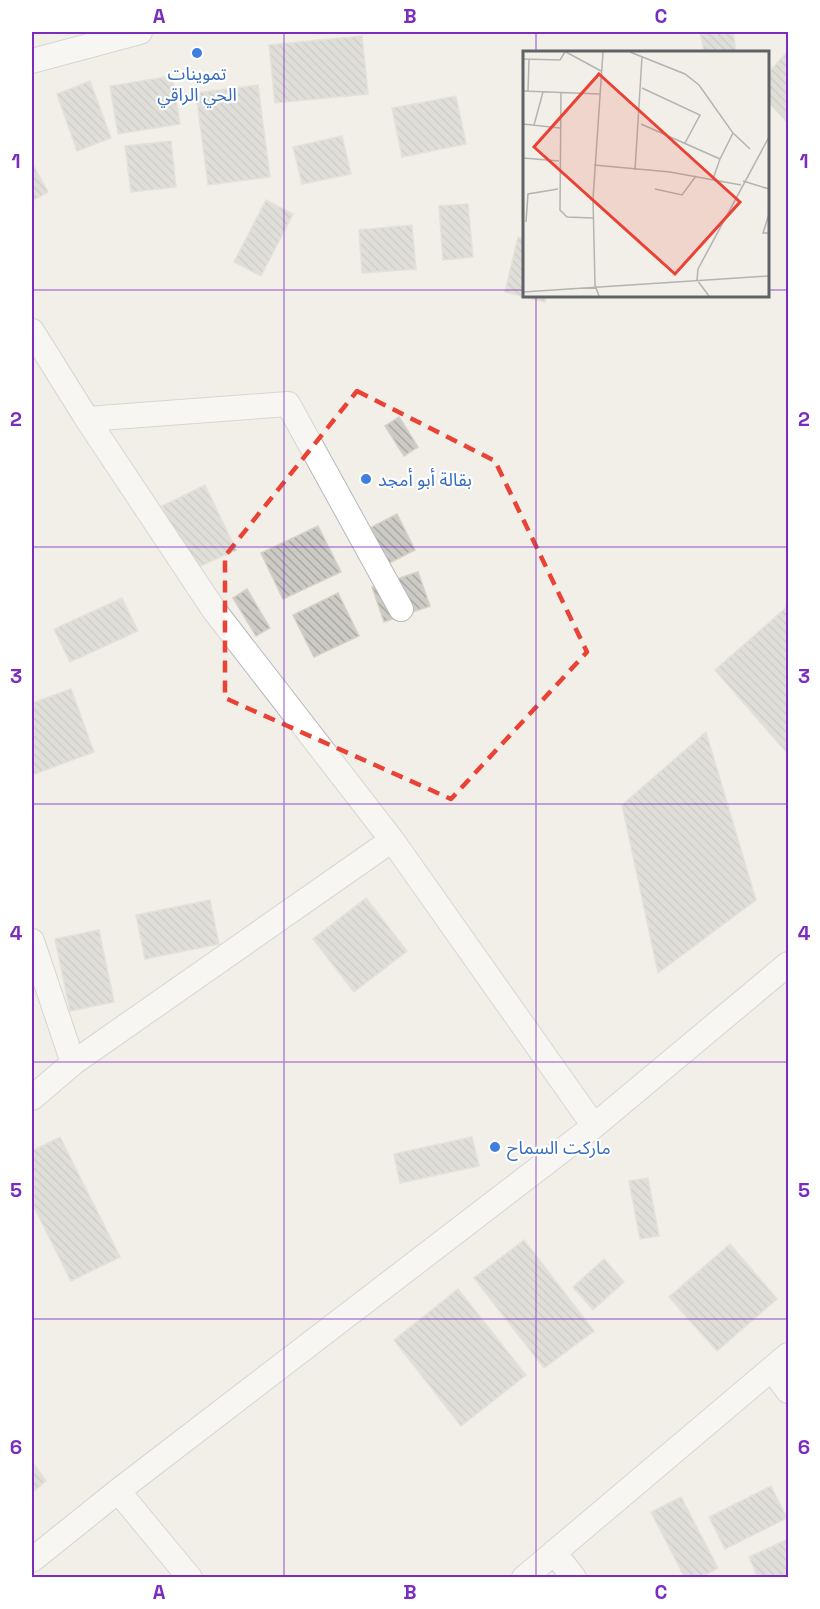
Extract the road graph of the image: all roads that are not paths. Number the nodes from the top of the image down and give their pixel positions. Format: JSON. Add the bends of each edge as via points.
{"nodes":[{"id":1,"x":140,"y":32,"type":"edge"},
{"id":2,"x":32,"y":61,"type":"edge"},
{"id":3,"x":32,"y":331,"type":"edge"},
{"id":4,"x":87,"y":419,"type":"junction"},
{"id":5,"x":401,"y":609,"type":"dead end"},
{"id":6,"x":392,"y":840,"type":"junction"},
{"id":7,"x":32,"y":941,"type":"edge"},
{"id":8,"x":789,"y":964,"type":"edge"},
{"id":9,"x":73,"y":1063,"type":"junction"},
{"id":10,"x":32,"y":1098,"type":"edge"},
{"id":11,"x":594,"y":1126,"type":"junction"},
{"id":12,"x":780,"y":1362,"type":"edge"},
{"id":13,"x":789,"y":1391,"type":"edge"},
{"id":14,"x":118,"y":1491,"type":"junction"},
{"id":15,"x":554,"y":1552,"type":"junction"},
{"id":16,"x":32,"y":1560,"type":"edge"},
{"id":17,"x":190,"y":1578,"type":"edge"},
{"id":18,"x":524,"y":1578,"type":"edge"},
{"id":19,"x":574,"y":1578,"type":"edge"}],
"edges":[{"from":1,"to":2,"type":"street"},
{"from":3,"to":4,"type":"street"},
{"from":4,"to":5,"type":"street","via":[[288,404]]},
{"from":4,"to":6,"type":"street","via":[[214,610]]},
{"from":6,"to":9,"type":"street"},
{"from":6,"to":11,"type":"street"},
{"from":7,"to":9,"type":"street"},
{"from":8,"to":11,"type":"street"},
{"from":9,"to":10,"type":"street"},
{"from":11,"to":14,"type":"street"},
{"from":12,"to":13,"type":"street"},
{"from":12,"to":15,"type":"street"},
{"from":14,"to":16,"type":"street"},
{"from":14,"to":17,"type":"street"},
{"from":15,"to":18,"type":"street"},
{"from":15,"to":19,"type":"street"}]}
